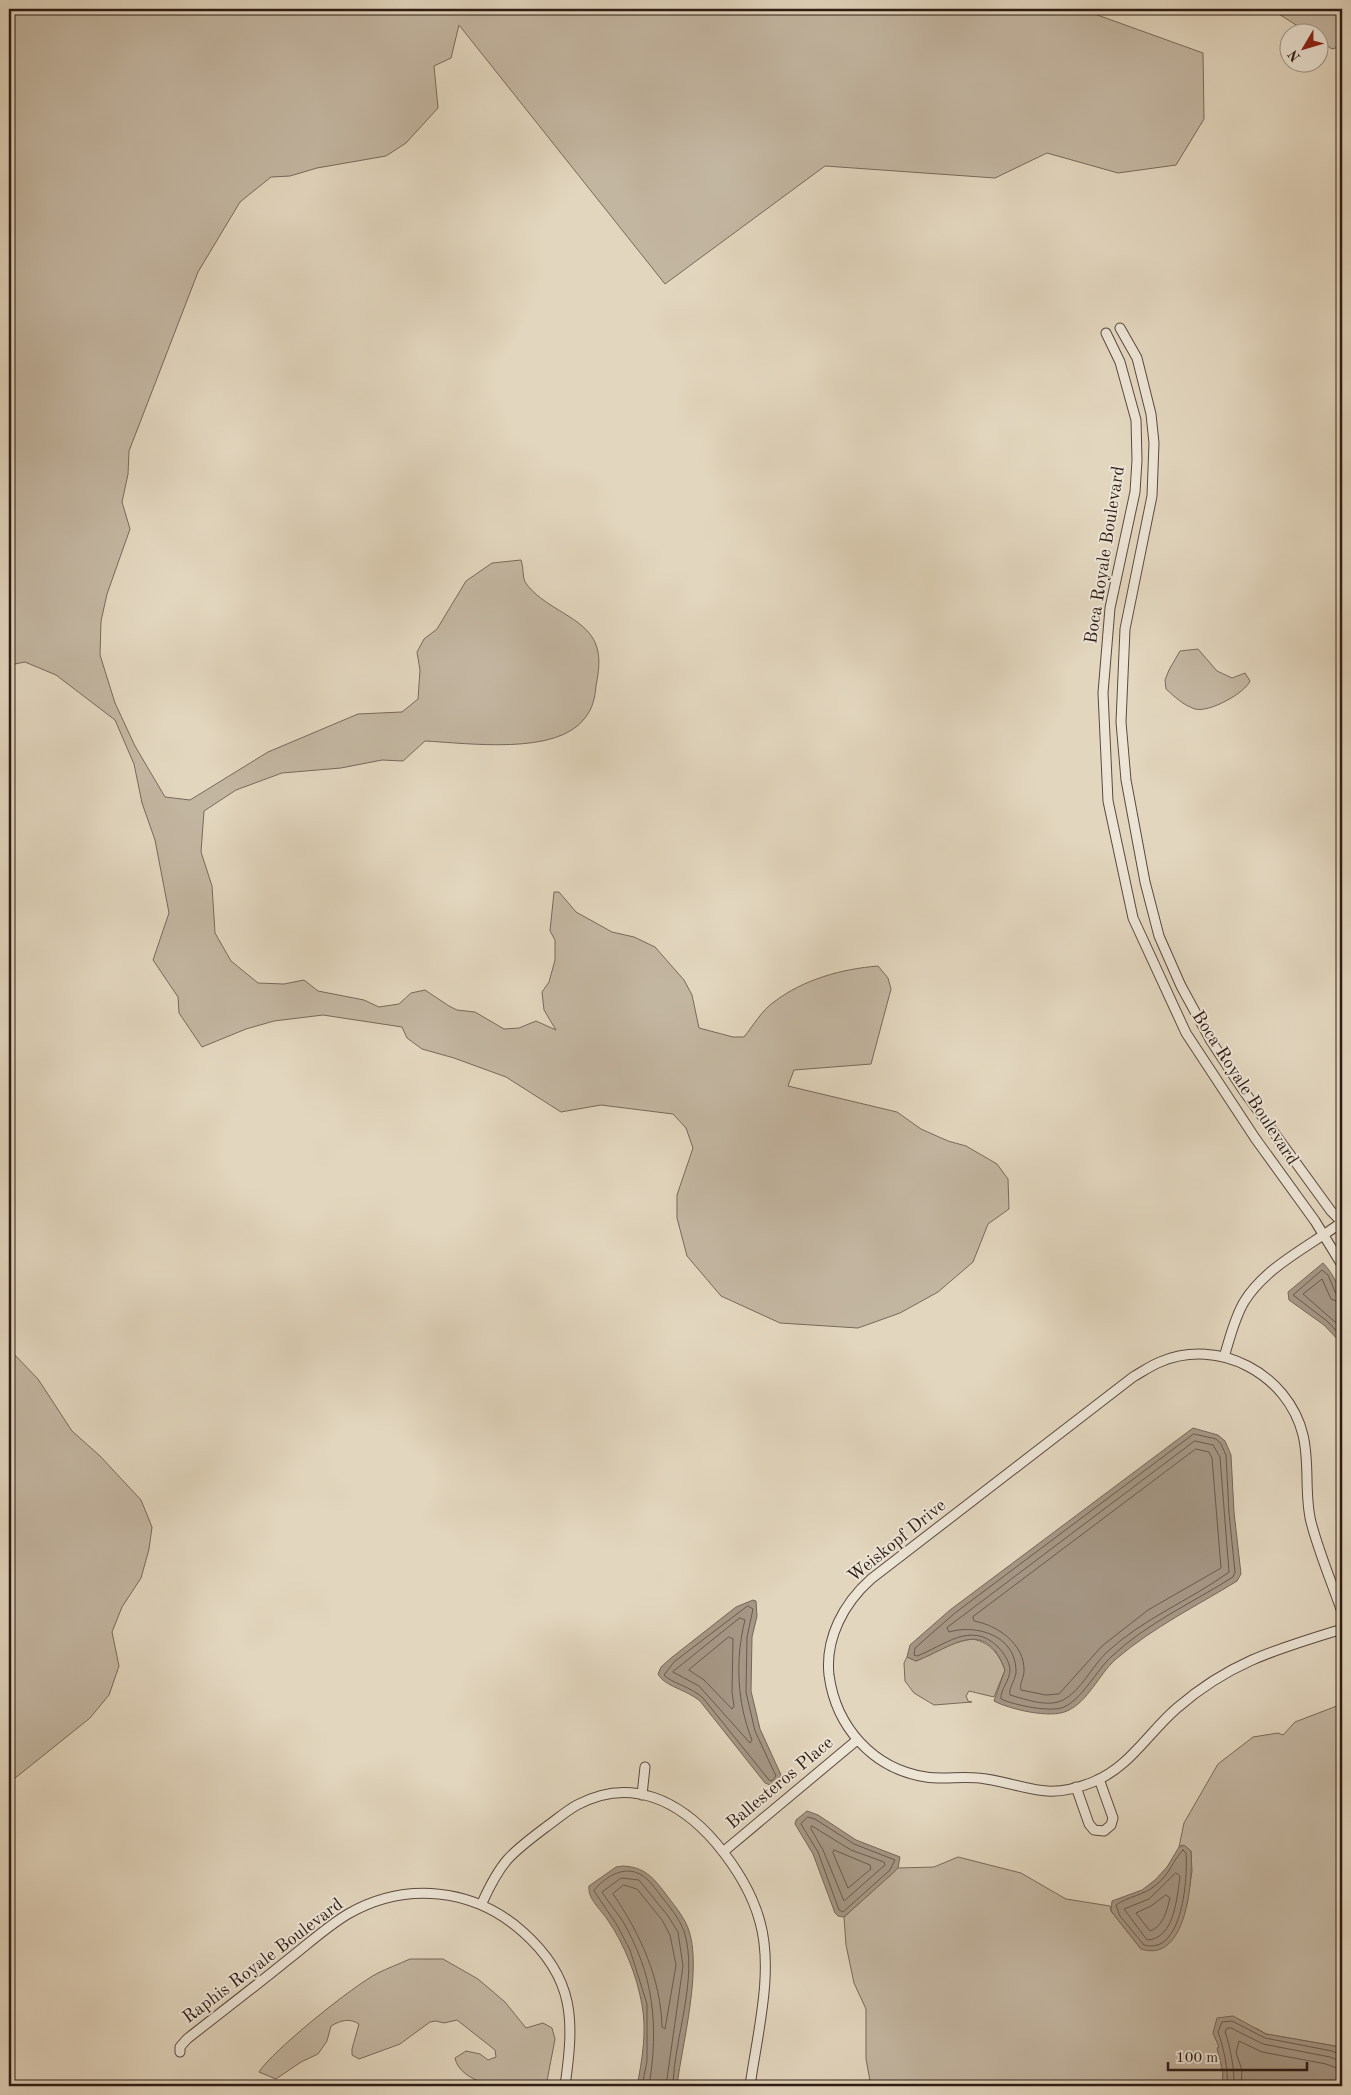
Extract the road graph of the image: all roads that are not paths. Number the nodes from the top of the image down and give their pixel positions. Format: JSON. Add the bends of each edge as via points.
{"nodes":[{"id":1,"x":1120,"y":328,"type":"dead end"},
{"id":2,"x":1106,"y":333,"type":"dead end"},
{"id":3,"x":1342,"y":1222,"type":"edge"},
{"id":4,"x":1324,"y":1236,"type":"junction"},
{"id":5,"x":1342,"y":1265,"type":"edge"},
{"id":6,"x":1224,"y":1357,"type":"junction"},
{"id":7,"x":1342,"y":1612,"type":"edge"},
{"id":8,"x":1342,"y":1629,"type":"edge"},
{"id":9,"x":857,"y":1740,"type":"junction"},
{"id":10,"x":645,"y":1767,"type":"dead end"},
{"id":11,"x":1099,"y":1779,"type":"junction"},
{"id":12,"x":1076,"y":1788,"type":"junction"},
{"id":13,"x":642,"y":1795,"type":"junction"},
{"id":14,"x":723,"y":1852,"type":"junction"},
{"id":15,"x":482,"y":1903,"type":"junction"},
{"id":16,"x":180,"y":2052,"type":"dead end"},
{"id":17,"x":565,"y":2086,"type":"edge"},
{"id":18,"x":750,"y":2086,"type":"edge"}],
"edges":[{"from":1,"to":3,"type":"street","name":"Boca Royale Boulevard","via":[[1137,358],[1151,414],[1154,443],[1152,496],[1125,629],[1121,722],[1126,780],[1145,882],[1159,936],[1210,1041]]},
{"from":2,"to":4,"type":"street","name":"Boca Royale Boulevard","via":[[1120,362],[1136,420],[1135,492],[1110,608],[1103,694],[1108,801],[1133,918],[1186,1033]]},
{"from":3,"to":4,"type":"street"},
{"from":4,"to":5,"type":"street","name":"Boca Royale Boulevard"},
{"from":4,"to":6,"type":"street","via":[[1270,1274],[1251,1292],[1235,1320]]},
{"from":6,"to":7,"type":"street","name":"Weiskopf Drive","via":[[1258,1371],[1270,1380],[1299,1421],[1306,1453],[1306,1489],[1311,1522]]},
{"from":6,"to":9,"type":"street","name":"Weiskopf Drive","via":[[1189,1355],[1147,1368],[861,1588],[851,1599],[832,1638],[829,1668],[834,1699]]},
{"from":8,"to":11,"type":"street","name":"Weiskopf Drive","via":[[1269,1651],[1232,1669],[1176,1709],[1133,1755]]},
{"from":9,"to":12,"type":"street","name":"Weiskopf Drive","via":[[894,1768],[926,1777],[984,1778],[1034,1791]]},
{"from":9,"to":14,"type":"street","name":"Ballesteros Place"},
{"from":10,"to":13,"type":"street"},
{"from":11,"to":12,"type":"street","name":"Weiskopf Drive"},
{"from":11,"to":12,"type":"street","via":[[1114,1818],[1104,1831],[1094,1830],[1089,1824]]},
{"from":13,"to":14,"type":"street","via":[[666,1801],[685,1812],[704,1828]]},
{"from":13,"to":15,"type":"street","via":[[599,1796],[568,1811],[505,1860]]},
{"from":14,"to":18,"type":"street","via":[[740,1874],[752,1898],[765,1947],[765,1976]]},
{"from":15,"to":16,"type":"street","name":"Raphis Royale Boulevard","via":[[460,1896],[414,1893],[392,1896],[364,1906],[336,1923],[187,2039]]},
{"from":15,"to":17,"type":"street","name":"Raphis Royale Boulevard","via":[[534,1941],[558,1975],[570,2018],[570,2056]]}]}
